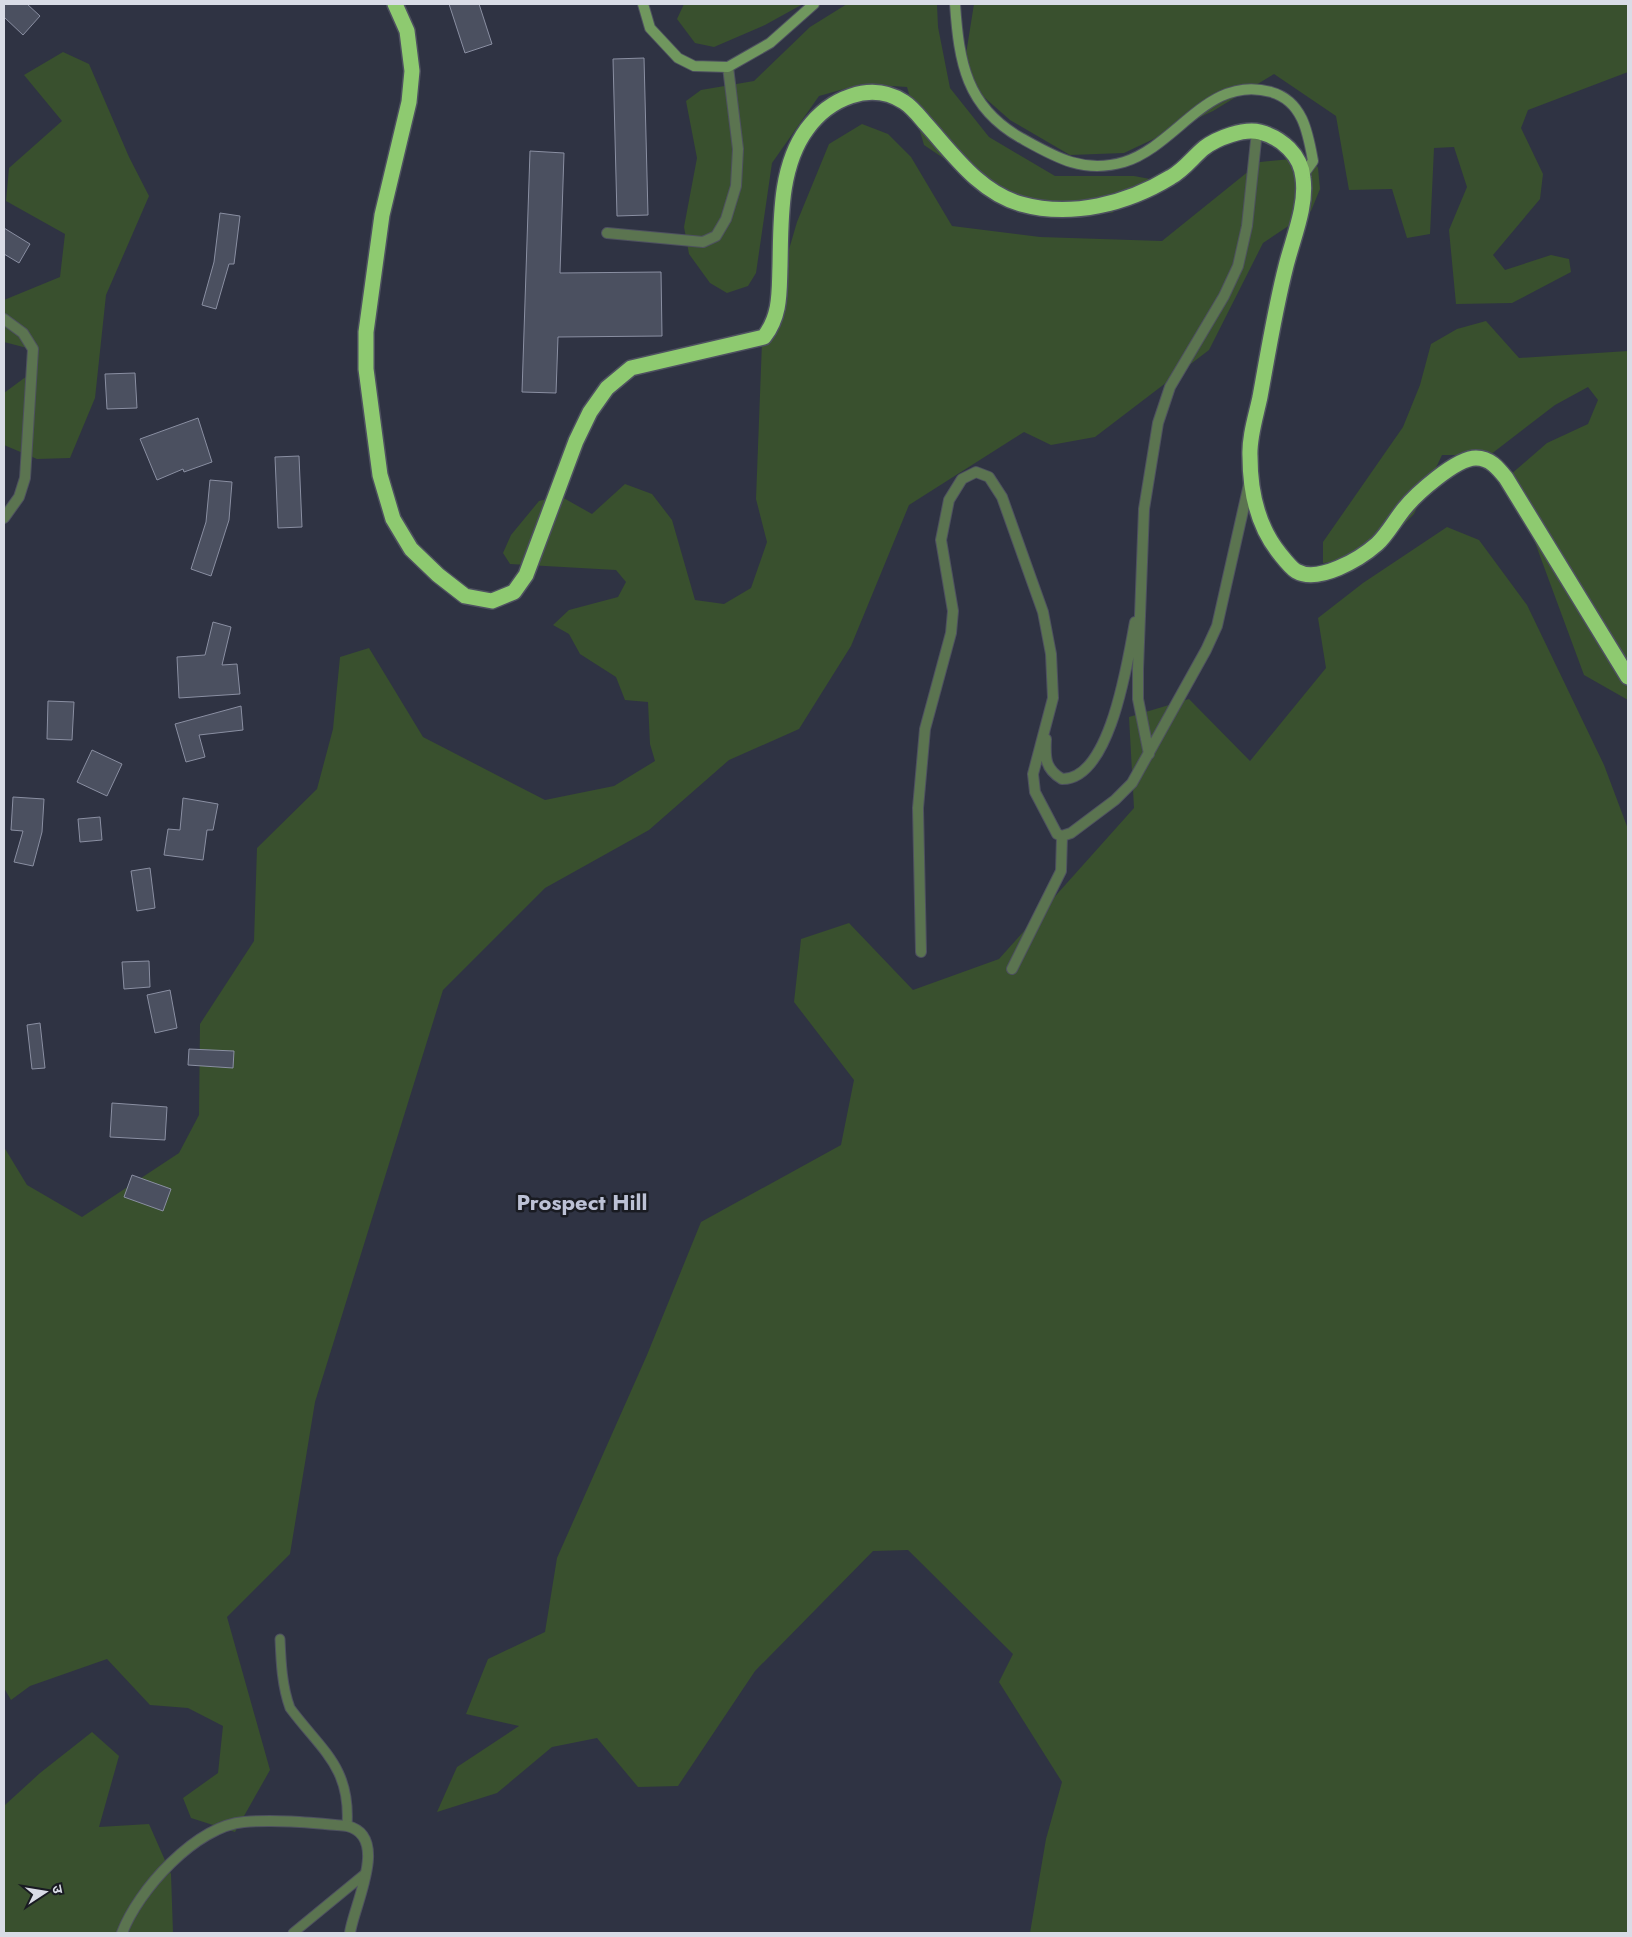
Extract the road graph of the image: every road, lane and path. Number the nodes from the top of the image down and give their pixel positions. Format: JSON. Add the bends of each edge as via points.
{"nodes":[{"id":1,"x":395,"y":4,"type":"edge"},
{"id":2,"x":643,"y":4,"type":"edge"},
{"id":3,"x":814,"y":4,"type":"edge"},
{"id":4,"x":955,"y":4,"type":"edge"},
{"id":5,"x":728,"y":68,"type":"junction"},
{"id":6,"x":1258,"y":131,"type":"junction"},
{"id":7,"x":1303,"y":174,"type":"junction"},
{"id":8,"x":606,"y":233,"type":"dead end"},
{"id":9,"x":4,"y":319,"type":"edge"},
{"id":10,"x":1252,"y":474,"type":"junction"},
{"id":11,"x":4,"y":518,"type":"edge"},
{"id":12,"x":1141,"y":594,"type":"junction"},
{"id":13,"x":1628,"y":677,"type":"edge"},
{"id":14,"x":1046,"y":723,"type":"junction"},
{"id":15,"x":1149,"y":754,"type":"junction"},
{"id":16,"x":1062,"y":836,"type":"junction"},
{"id":17,"x":921,"y":952,"type":"dead end"},
{"id":18,"x":1012,"y":969,"type":"dead end"},
{"id":19,"x":280,"y":1639,"type":"dead end"},
{"id":20,"x":347,"y":1826,"type":"junction"},
{"id":21,"x":366,"y":1873,"type":"junction"},
{"id":22,"x":122,"y":1933,"type":"edge"},
{"id":23,"x":293,"y":1933,"type":"edge"},
{"id":24,"x":350,"y":1933,"type":"edge"}],
"edges":[{"from":1,"to":6,"type":"highway","via":[[408,31],[412,71],[409,102],[382,215],[366,332],[366,369],[380,475],[393,519],[411,549],[465,596],[492,601],[514,592],[526,575],[576,441],[590,412],[607,388],[631,368],[764,336],[775,323],[781,221],[790,160],[805,131],[822,112],[839,100],[862,93],[884,93],[906,103],[974,178],[1001,197],[1026,205],[1076,210],[1127,199],[1174,176],[1207,145],[1236,133]]},
{"from":2,"to":5,"type":"street","via":[[650,28],[678,58],[694,66]]},
{"from":3,"to":5,"type":"street","via":[[770,43]]},
{"from":4,"to":7,"type":"street","via":[[958,43],[969,83],[983,109],[1004,128],[1060,160],[1102,166],[1124,162],[1164,141],[1207,103],[1245,88],[1259,88],[1290,102],[1306,124],[1313,161]]},
{"from":5,"to":8,"type":"street","via":[[738,164],[736,186],[726,219],[716,236],[703,242]]},
{"from":6,"to":7,"type":"highway","via":[[1294,153]]},
{"from":6,"to":12,"type":"street","via":[[1247,226],[1238,266],[1170,388],[1158,423],[1144,509]]},
{"from":7,"to":10,"type":"highway","via":[[1304,197],[1279,294],[1249,454]]},
{"from":9,"to":11,"type":"street","via":[[23,333],[33,349],[25,478],[18,497]]},
{"from":10,"to":13,"type":"highway","via":[[1257,514],[1279,553],[1296,570],[1313,575],[1340,568],[1377,544],[1407,505],[1456,465],[1476,458],[1495,464]]},
{"from":10,"to":15,"type":"street","via":[[1217,626]]},
{"from":12,"to":14,"type":"street","via":[[1113,719],[1093,760],[1082,772],[1067,780],[1052,774],[1045,762]]},
{"from":12,"to":15,"type":"street","via":[[1138,699]]},
{"from":14,"to":16,"type":"street","via":[[1033,774],[1035,792],[1056,834]]},
{"from":14,"to":17,"type":"street","via":[[1053,698],[1051,654],[1043,612],[1002,497],[989,477],[976,472],[962,479],[949,500],[941,540],[953,611],[951,633],[924,739],[918,808]]},
{"from":15,"to":16,"type":"street","via":[[1132,784],[1071,833]]},
{"from":16,"to":18,"type":"street","via":[[1061,871]]},
{"from":19,"to":20,"type":"lane","via":[[282,1676],[290,1708],[336,1765],[347,1791]]},
{"from":20,"to":21,"type":"street","via":[[357,1829],[365,1840]]},
{"from":20,"to":22,"type":"street","via":[[244,1822],[217,1830],[176,1858],[146,1891]]},
{"from":21,"to":23,"type":"lane"},
{"from":21,"to":24,"type":"street"}]}
